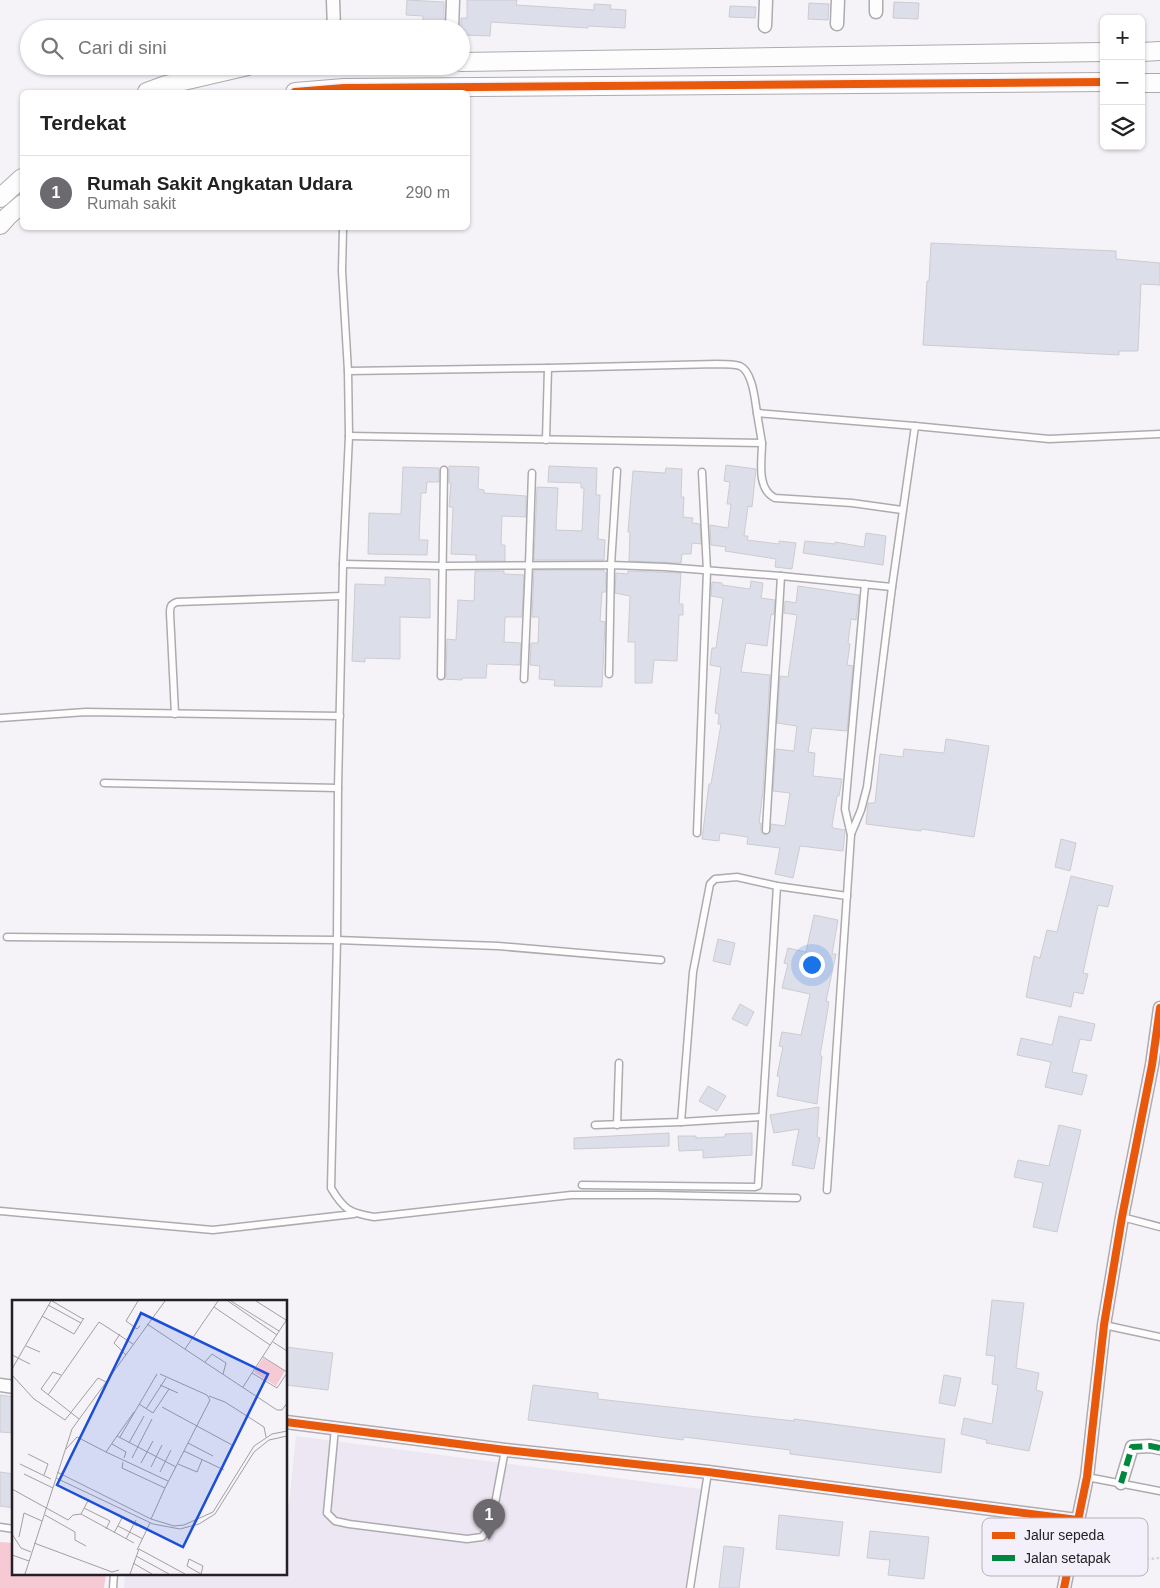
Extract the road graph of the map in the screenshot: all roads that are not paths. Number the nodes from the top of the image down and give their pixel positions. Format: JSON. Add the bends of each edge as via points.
{"nodes":[{"id":1,"x":333,"y":0,"type":"edge"},
{"id":2,"x":454,"y":0,"type":"edge"},
{"id":3,"x":766,"y":0,"type":"edge"},
{"id":4,"x":838,"y":0,"type":"edge"},
{"id":5,"x":334,"y":20,"type":"edge"},
{"id":6,"x":453,"y":20,"type":"edge"},
{"id":7,"x":837,"y":24,"type":"dead end"},
{"id":8,"x":765,"y":26,"type":"dead end"},
{"id":9,"x":1160,"y":51,"type":"edge"},
{"id":10,"x":1100,"y":52,"type":"edge"},
{"id":11,"x":1145,"y":52,"type":"edge"},
{"id":12,"x":470,"y":62,"type":"edge"},
{"id":13,"x":209,"y":75,"type":"edge"},
{"id":14,"x":1100,"y":82,"type":"edge"},
{"id":15,"x":1145,"y":82,"type":"edge"},
{"id":16,"x":1160,"y":84,"type":"edge"},
{"id":17,"x":152,"y":90,"type":"edge"},
{"id":18,"x":344,"y":90,"type":"edge"},
{"id":19,"x":20,"y":180,"type":"edge"},
{"id":20,"x":0,"y":198,"type":"edge"},
{"id":21,"x":20,"y":206,"type":"edge"},
{"id":22,"x":0,"y":225,"type":"edge"},
{"id":23,"x":343,"y":230,"type":"edge"},
{"id":24,"x":548,"y":368,"type":"junction"},
{"id":25,"x":348,"y":371,"type":"junction"},
{"id":26,"x":758,"y":413,"type":"junction"},
{"id":27,"x":915,"y":426,"type":"junction"},
{"id":28,"x":1160,"y":434,"type":"edge"},
{"id":29,"x":349,"y":436,"type":"junction"},
{"id":30,"x":546,"y":440,"type":"junction"},
{"id":31,"x":762,"y":443,"type":"junction"},
{"id":32,"x":444,"y":470,"type":"dead end"},
{"id":33,"x":617,"y":471,"type":"dead end"},
{"id":34,"x":532,"y":472,"type":"dead end"},
{"id":35,"x":702,"y":472,"type":"dead end"},
{"id":36,"x":902,"y":510,"type":"junction"},
{"id":37,"x":343,"y":564,"type":"junction"},
{"id":38,"x":530,"y":564,"type":"junction"},
{"id":39,"x":611,"y":564,"type":"junction"},
{"id":40,"x":444,"y":566,"type":"junction"},
{"id":41,"x":707,"y":570,"type":"junction"},
{"id":42,"x":782,"y":576,"type":"junction"},
{"id":43,"x":865,"y":584,"type":"junction"},
{"id":44,"x":892,"y":587,"type":"junction"},
{"id":45,"x":342,"y":596,"type":"junction"},
{"id":46,"x":608,"y":674,"type":"dead end"},
{"id":47,"x":441,"y":676,"type":"dead end"},
{"id":48,"x":524,"y":679,"type":"dead end"},
{"id":49,"x":175,"y":714,"type":"junction"},
{"id":50,"x":340,"y":716,"type":"junction"},
{"id":51,"x":0,"y":718,"type":"edge"},
{"id":52,"x":104,"y":783,"type":"dead end"},
{"id":53,"x":338,"y":788,"type":"junction"},
{"id":54,"x":766,"y":830,"type":"dead end"},
{"id":55,"x":697,"y":833,"type":"dead end"},
{"id":56,"x":851,"y":835,"type":"junction"},
{"id":57,"x":777,"y":886,"type":"junction"},
{"id":58,"x":847,"y":896,"type":"junction"},
{"id":59,"x":6,"y":937,"type":"dead end"},
{"id":60,"x":337,"y":940,"type":"junction"},
{"id":61,"x":661,"y":960,"type":"dead end"},
{"id":62,"x":1160,"y":1008,"type":"edge"},
{"id":63,"x":619,"y":1063,"type":"dead end"},
{"id":64,"x":1156,"y":1066,"type":"edge"},
{"id":65,"x":761,"y":1117,"type":"junction"},
{"id":66,"x":681,"y":1122,"type":"junction"},
{"id":67,"x":616,"y":1124,"type":"junction"},
{"id":68,"x":596,"y":1125,"type":"dead end"},
{"id":69,"x":582,"y":1185,"type":"dead end"},
{"id":70,"x":826,"y":1190,"type":"dead end"},
{"id":71,"x":796,"y":1198,"type":"dead end"},
{"id":72,"x":0,"y":1211,"type":"edge"},
{"id":73,"x":354,"y":1214,"type":"junction"},
{"id":74,"x":1122,"y":1217,"type":"junction"},
{"id":75,"x":1160,"y":1227,"type":"edge"},
{"id":76,"x":1104,"y":1325,"type":"junction"},
{"id":77,"x":1160,"y":1337,"type":"edge"},
{"id":78,"x":288,"y":1422,"type":"edge"},
{"id":79,"x":335,"y":1428,"type":"junction"},
{"id":80,"x":1160,"y":1448,"type":"edge"},
{"id":81,"x":505,"y":1450,"type":"junction"},
{"id":82,"x":708,"y":1472,"type":"junction"},
{"id":83,"x":1087,"y":1477,"type":"junction"},
{"id":84,"x":1121,"y":1483,"type":"junction"},
{"id":85,"x":1160,"y":1491,"type":"edge"},
{"id":86,"x":1062,"y":1518,"type":"edge"},
{"id":87,"x":1077,"y":1518,"type":"edge"},
{"id":88,"x":690,"y":1588,"type":"edge"}],
"edges":[{"from":1,"to":5,"type":"street"},
{"from":2,"to":6,"type":"street"},
{"from":3,"to":8,"type":"street"},
{"from":4,"to":7,"type":"street"},
{"from":9,"to":11,"type":"street"},
{"from":10,"to":12,"type":"street"},
{"from":13,"to":17,"type":"street"},
{"from":14,"to":18,"type":"street"},
{"from":15,"to":16,"type":"street"},
{"from":19,"to":20,"type":"street"},
{"from":21,"to":22,"type":"street"},
{"from":23,"to":25,"type":"lane"},
{"from":24,"to":25,"type":"lane"},
{"from":24,"to":26,"type":"lane","via":[[740,366],[750,378]]},
{"from":24,"to":30,"type":"lane"},
{"from":25,"to":29,"type":"lane"},
{"from":26,"to":27,"type":"lane"},
{"from":26,"to":31,"type":"lane"},
{"from":27,"to":28,"type":"lane","via":[[1049,439]]},
{"from":27,"to":36,"type":"lane"},
{"from":29,"to":30,"type":"lane"},
{"from":29,"to":37,"type":"lane"},
{"from":30,"to":31,"type":"lane"},
{"from":31,"to":36,"type":"lane","via":[[763,487],[769,496]]},
{"from":32,"to":40,"type":"lane"},
{"from":33,"to":39,"type":"lane"},
{"from":34,"to":38,"type":"lane"},
{"from":35,"to":41,"type":"lane"},
{"from":36,"to":44,"type":"lane"},
{"from":37,"to":40,"type":"lane"},
{"from":37,"to":45,"type":"lane"},
{"from":38,"to":39,"type":"lane"},
{"from":38,"to":40,"type":"lane"},
{"from":38,"to":48,"type":"lane"},
{"from":39,"to":41,"type":"lane"},
{"from":39,"to":46,"type":"lane"},
{"from":40,"to":47,"type":"lane"},
{"from":41,"to":42,"type":"lane"},
{"from":41,"to":55,"type":"lane"},
{"from":42,"to":43,"type":"lane"},
{"from":42,"to":54,"type":"lane"},
{"from":43,"to":44,"type":"lane"},
{"from":43,"to":56,"type":"lane","via":[[844,809]]},
{"from":44,"to":56,"type":"lane","via":[[866,787]]},
{"from":45,"to":49,"type":"lane","via":[[172,603]]},
{"from":45,"to":50,"type":"lane"},
{"from":49,"to":50,"type":"lane"},
{"from":49,"to":51,"type":"lane","via":[[86,712]]},
{"from":50,"to":53,"type":"lane"},
{"from":52,"to":53,"type":"lane"},
{"from":53,"to":60,"type":"lane"},
{"from":56,"to":58,"type":"lane"},
{"from":57,"to":58,"type":"lane"},
{"from":57,"to":65,"type":"lane"},
{"from":57,"to":66,"type":"lane","via":[[737,877],[715,879],[710,884],[693,972]]},
{"from":58,"to":70,"type":"lane"},
{"from":59,"to":60,"type":"lane"},
{"from":60,"to":61,"type":"lane","via":[[498,946]]},
{"from":60,"to":73,"type":"lane","via":[[331,1188],[339,1202]]},
{"from":62,"to":64,"type":"street"},
{"from":63,"to":67,"type":"lane"},
{"from":64,"to":74,"type":"street"},
{"from":65,"to":66,"type":"lane"},
{"from":65,"to":69,"type":"lane","via":[[759,1184],[755,1187]]},
{"from":66,"to":67,"type":"lane"},
{"from":67,"to":68,"type":"lane"},
{"from":71,"to":73,"type":"lane","via":[[571,1195],[374,1217]]},
{"from":72,"to":73,"type":"lane","via":[[213,1230]]},
{"from":74,"to":75,"type":"lane"},
{"from":74,"to":76,"type":"street"},
{"from":76,"to":77,"type":"lane"},
{"from":76,"to":83,"type":"street"},
{"from":78,"to":79,"type":"street"},
{"from":79,"to":81,"type":"street"},
{"from":79,"to":81,"type":"lane","via":[[327,1513],[335,1521],[349,1524],[467,1539],[482,1537],[491,1525]]},
{"from":80,"to":84,"type":"street","via":[[1132,1447]]},
{"from":81,"to":82,"type":"street"},
{"from":82,"to":86,"type":"street"},
{"from":82,"to":88,"type":"lane"},
{"from":83,"to":84,"type":"lane"},
{"from":83,"to":87,"type":"street"},
{"from":84,"to":85,"type":"lane"}]}
